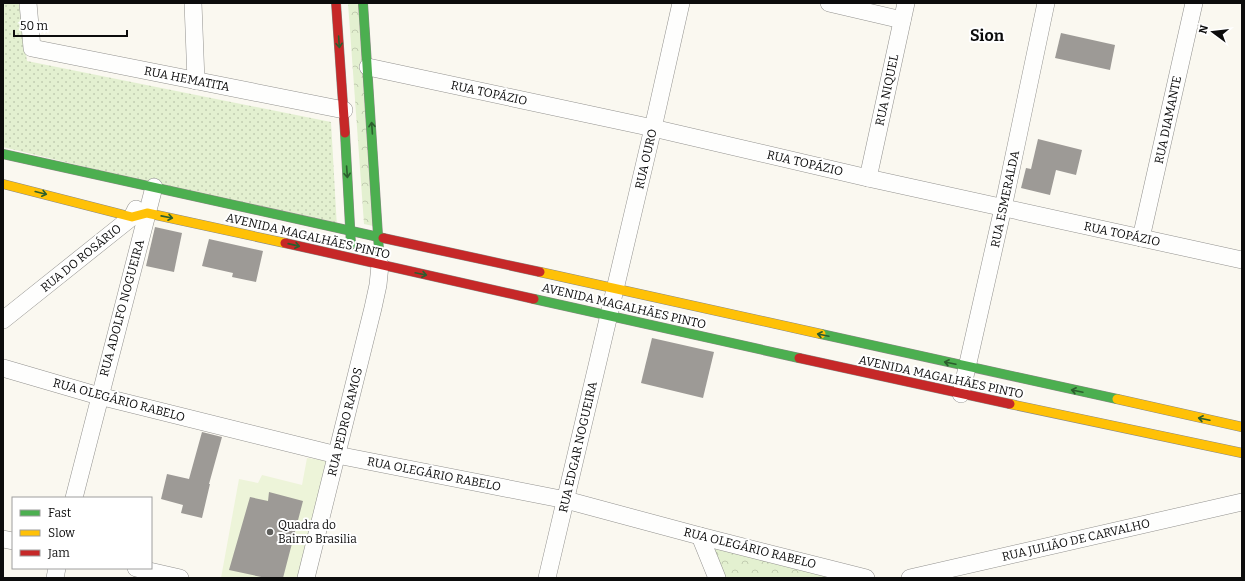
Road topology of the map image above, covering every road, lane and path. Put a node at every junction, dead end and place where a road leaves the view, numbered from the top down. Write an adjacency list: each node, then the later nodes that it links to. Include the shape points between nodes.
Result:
1 (28, 3): 12 (street, RUA HEMATITA, via 32,48)
2 (193, 3): 12 (street)
3 (336, 3): 13 (main road, one-way to 13)
4 (363, 3): 11 (main road)
5 (681, 3): 14 (street, RUA OURO)
6 (829, 3): 10 (street)
7 (906, 3): 10 (street, RUA NIQUEL)
8 (1046, 3): 19 (street, RUA ESMERALDA)
9 (1194, 3): 23 (street, RUA DIAMANTE)
10 (902, 20): 16 (street, RUA NIQUEL)
11 (368, 67): 14 (street, RUA TOPÁZIO); 22 (main road, one-way to 11)
12 (196, 81): 13 (street, RUA HEMATITA)
13 (344, 110): 21 (main road, one-way to 21)
14 (653, 128): 16 (street, RUA TOPÁZIO); 27 (street, RUA OURO)
15 (3, 154): 18 (main road, AVENIDA MAGALHÃES PINTO)
16 (868, 178): 19 (street, RUA TOPÁZIO)
17 (3, 184): 20 (main road, AVENIDA MAGALHÃES PINTO, one-way to 20)
18 (151, 186): 20 (street, RUA DO ROSÁRIO); 21 (main road, AVENIDA MAGALHÃES PINTO)
19 (1004, 208): 23 (street, RUA TOPÁZIO); 30 (street, RUA ESMERALDA)
20 (139, 215): 24 (main road, AVENIDA MAGALHÃES PINTO, one-way to 24, via 207,226); 29 (street, RUA DO ROSÁRIO); 33 (street, RUA ADOLFO NOGUEIRA)
21 (351, 231): 22 (main road, AVENIDA MAGALHÃES PINTO); 24 (main road)
22 (379, 237): 26 (main road); 27 (main road, AVENIDA MAGALHÃES PINTO, via 522,272)
23 (1142, 238): 25 (street, RUA TOPÁZIO)
24 (350, 258): 26 (main road, AVENIDA MAGALHÃES PINTO)
25 (1242, 260)
26 (380, 264): 28 (main road, AVENIDA MAGALHÃES PINTO, one-way to 28, via 517,291); 36 (street, RUA PEDRO RAMOS, via 373,308)
27 (615, 289): 28 (street, RUA OURO); 30 (main road, AVENIDA MAGALHÃES PINTO, one-way to 27)
28 (608, 315): 32 (main road, AVENIDA MAGALHÃES PINTO); 38 (street, RUA EDGAR NOGUEIRA)
29 (3, 320)
30 (967, 366): 32 (street, RUA ESMERALDA); 34 (main road, AVENIDA MAGALHÃES PINTO, one-way to 30)
31 (3, 368): 33 (street, RUA OLEGÁRIO RABELO)
32 (960, 394): 35 (main road, AVENIDA MAGALHÃES PINTO)
33 (99, 396): 36 (street, RUA OLEGÁRIO RABELO); 37 (street, RUA ADOLFO NOGUEIRA)
34 (1242, 427)
35 (1242, 453)
36 (337, 455): 38 (street, RUA OLEGÁRIO RABELO); 43 (street, RUA PEDRO RAMOS)
37 (74, 497)
38 (566, 500): 40 (street, RUA OLEGÁRIO RABELO); 44 (street, RUA EDGAR NOGUEIRA)
39 (1242, 502): 47 (street, RUA JULIÃO DE CARVALHO)
40 (700, 536): 45 (street); 46 (street, RUA OLEGÁRIO RABELO)
41 (140, 569): 42 (street)
42 (180, 578)
43 (306, 578)
44 (547, 578)
45 (717, 578)
46 (866, 578)
47 (910, 578)

